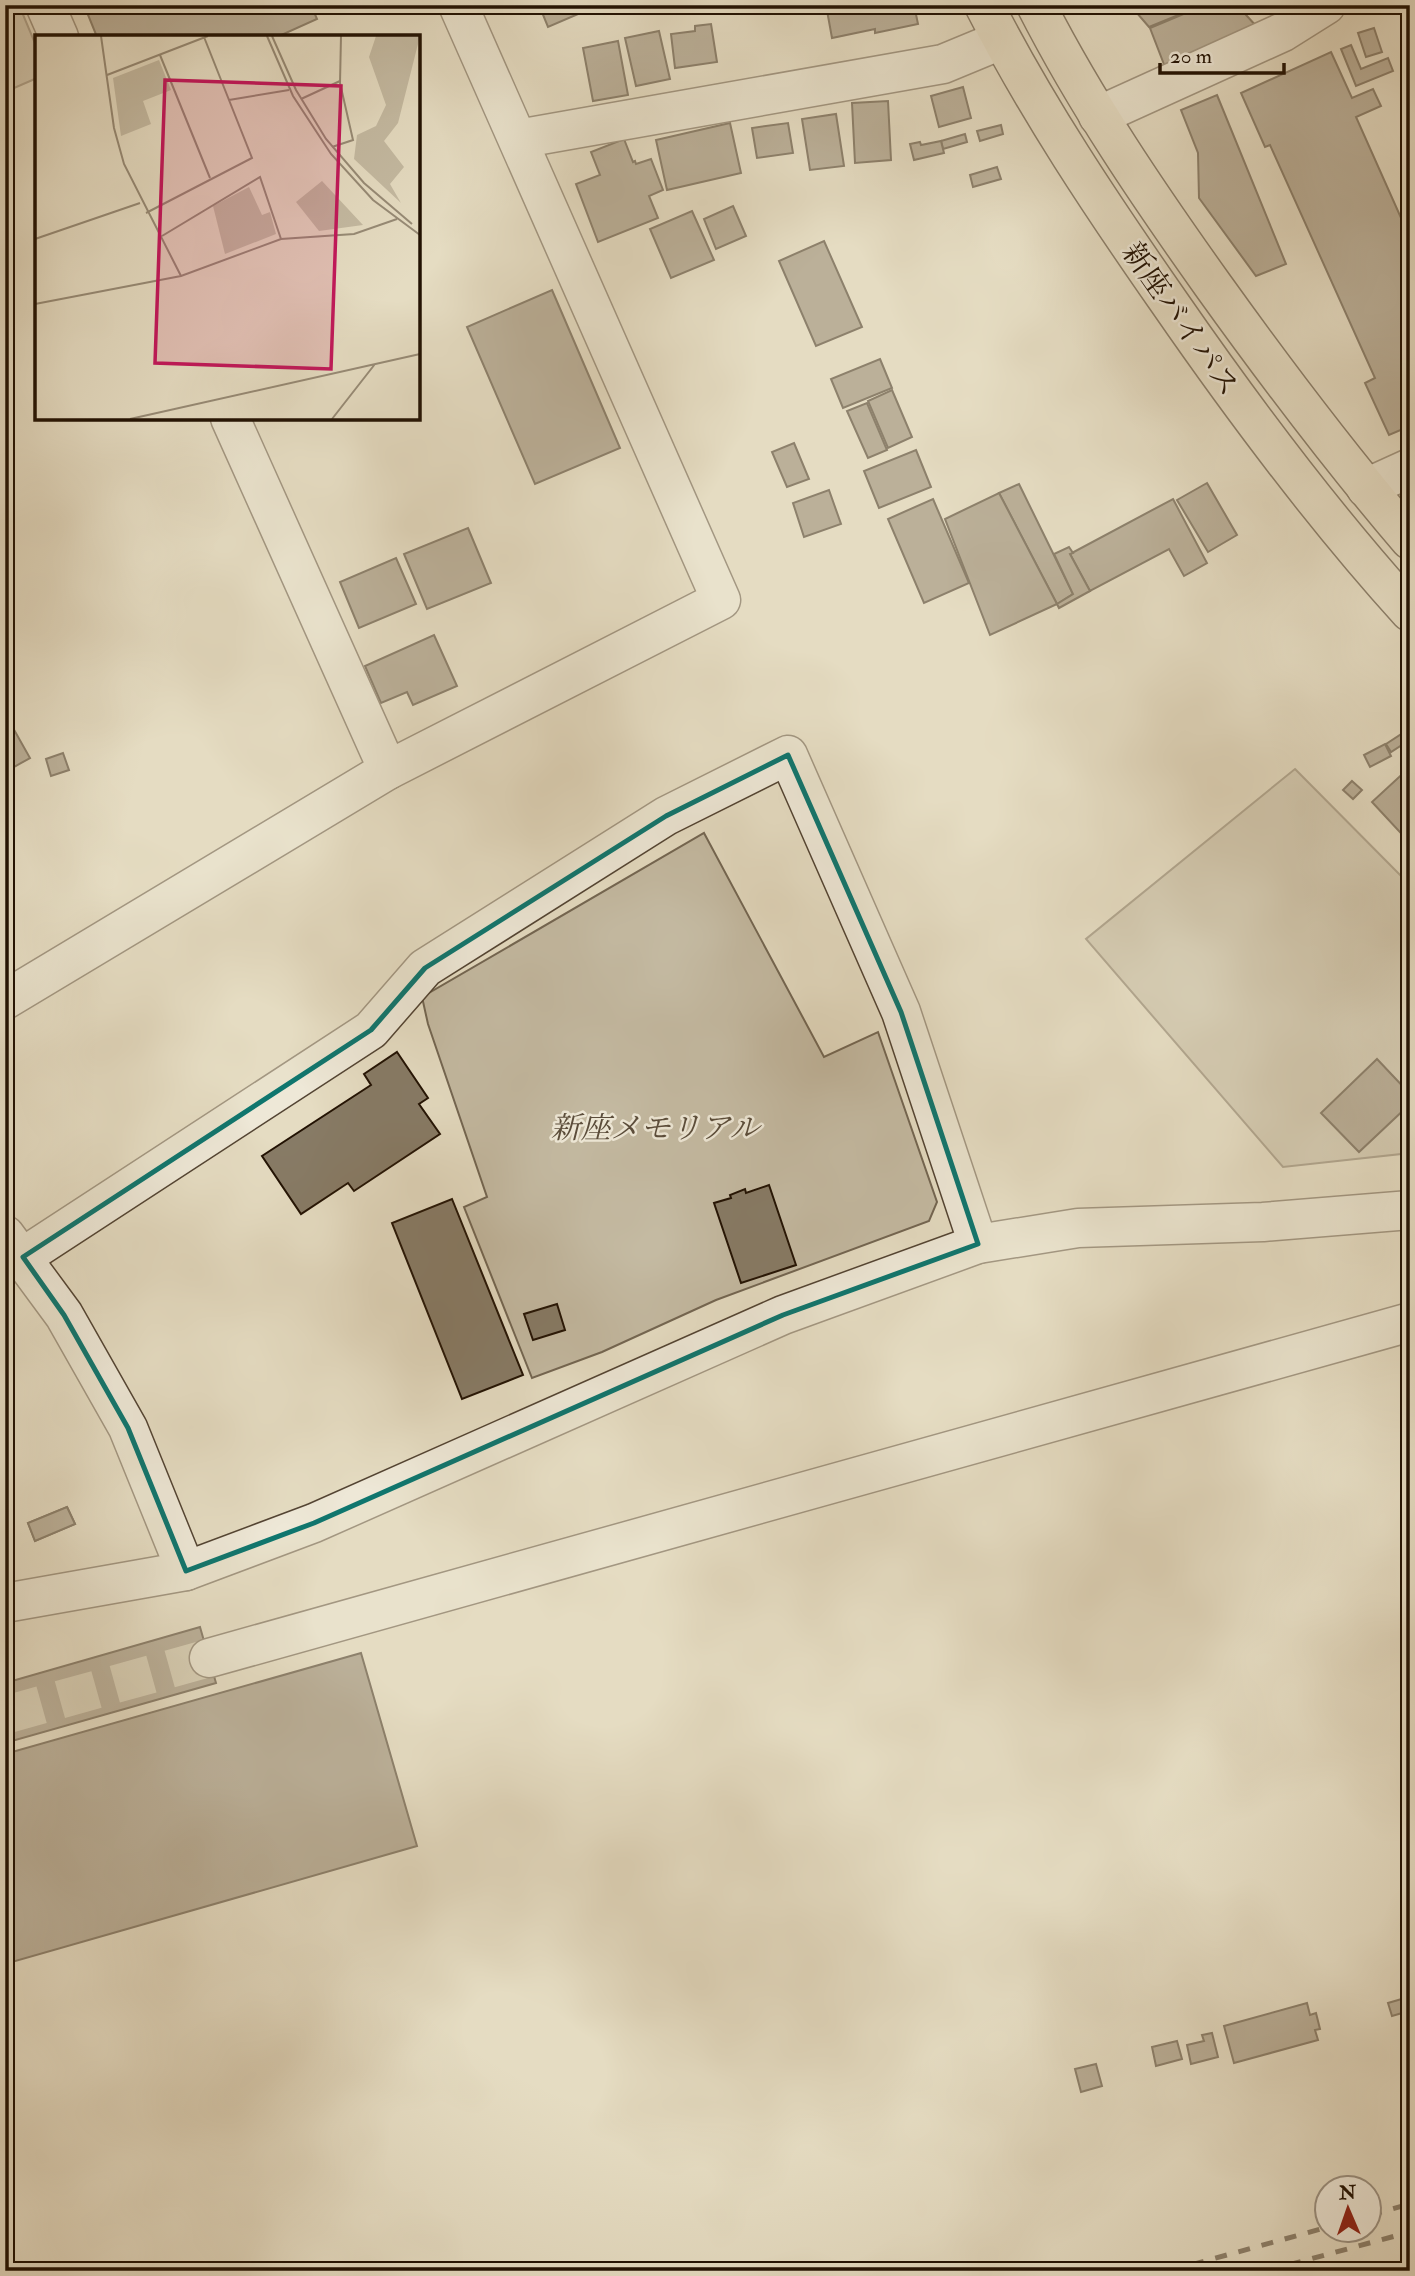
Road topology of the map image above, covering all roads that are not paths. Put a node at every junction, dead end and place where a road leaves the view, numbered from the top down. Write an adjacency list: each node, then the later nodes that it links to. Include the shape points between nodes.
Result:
1 (45, 5): 6 (street)
2 (458, 5): 9 (street)
3 (984, 5): 7 (highway, 新座バイパス)
4 (1036, 5): 8 (highway, 新座バイパス)
5 (1326, 5): 8 (street, via 1283,32)
6 (59, 35)
7 (1001, 40): 9 (street, via 943,64); 14 (highway, 新座バイパス, via 1065,148 1203,354 1339,530)
8 (1098, 116): 12 (highway, 新座バイパス, via 1248,334)
9 (517, 139): 15 (street, via 721,600)
10 (231, 420): 15 (street)
11 (1410, 468): 12 (street)
12 (1366, 488): 13 (highway, 新座バイパス)
13 (1410, 540)
14 (1410, 612)
15 (388, 770): 16 (street)
16 (5, 1000)
17 (1410, 1210): 18 (street, via 1263,1222 1078,1228)
18 (978, 1244): 19 (street, via 901,1012 788,755 666,816 425,968 371,1030); 21 (street, via 783,1315 313,1523)
19 (14, 1246): 21 (street, via 64,1315 128,1428)
20 (1410, 1322): 23 (street)
21 (186, 1571): 22 (street)
22 (5, 1603)
23 (209, 1658)

